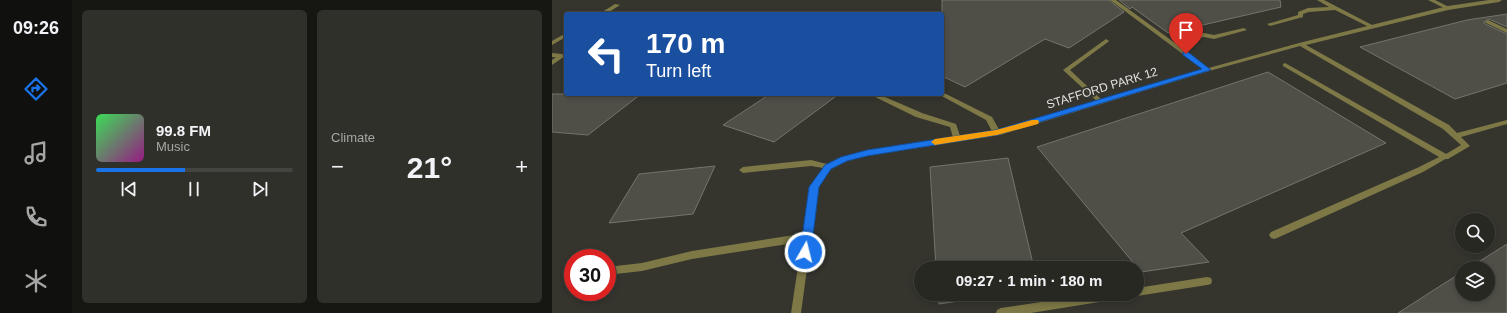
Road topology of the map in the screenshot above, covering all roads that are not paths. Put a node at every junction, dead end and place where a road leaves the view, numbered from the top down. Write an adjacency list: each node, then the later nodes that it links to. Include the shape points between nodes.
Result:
1 (1113, 0): 18 (street)
2 (1320, 0): 6 (street)
3 (1431, 0): 7 (street)
4 (1499, 0): 7 (street, STAFFORD PARK 12)
5 (617, 5): 8 (street)
6 (1336, 8): 10 (street, via 1308,10 1300,13 1301,16); 11 (street)
7 (1448, 8): 11 (street, STAFFORD PARK 12)
8 (605, 12)
9 (1488, 22): 13 (street)
10 (1270, 24)
11 (1371, 26): 17 (street, STAFFORD PARK 12)
12 (1244, 30): 18 (street, via 1214,37 1187,37)
13 (1507, 31)
14 (564, 36): 16 (street)
15 (1106, 41): 26 (street, via 1066,70)
16 (552, 43)
17 (1302, 44): 23 (street, STAFFORD PARK 12); 29 (street, via 1446,127)
18 (1175, 46): 23 (street)
19 (552, 55): 20 (street)
20 (564, 56): 21 (street)
21 (552, 63)
22 (1284, 66): 31 (street)
23 (1208, 70): 26 (street, STAFFORD PARK 12)
24 (944, 95): 28 (street, via 989,119)
25 (876, 96): 30 (street, via 952,126)
26 (1101, 102): 28 (street, STAFFORD PARK 12)
27 (1507, 122): 29 (street)
28 (997, 133): 30 (street, STAFFORD PARK 12)
29 (1456, 136): 31 (street, via 1466,146)
30 (957, 139): 32 (street, STAFFORD PARK 12, via 867,153 844,159)
31 (1445, 157): 34 (street)
32 (828, 167): 33 (street, via 811,163); 35 (street, STAFFORD PARK 12, via 814,187)
33 (743, 170)
34 (1274, 236)
35 (807, 237): 36 (street); 40 (street, STAFFORD PARK 12)
36 (616, 270)
37 (1207, 281): 38 (street)
38 (1144, 291)
39 (1079, 301): 41 (street)
40 (796, 313)
41 (1001, 313)

